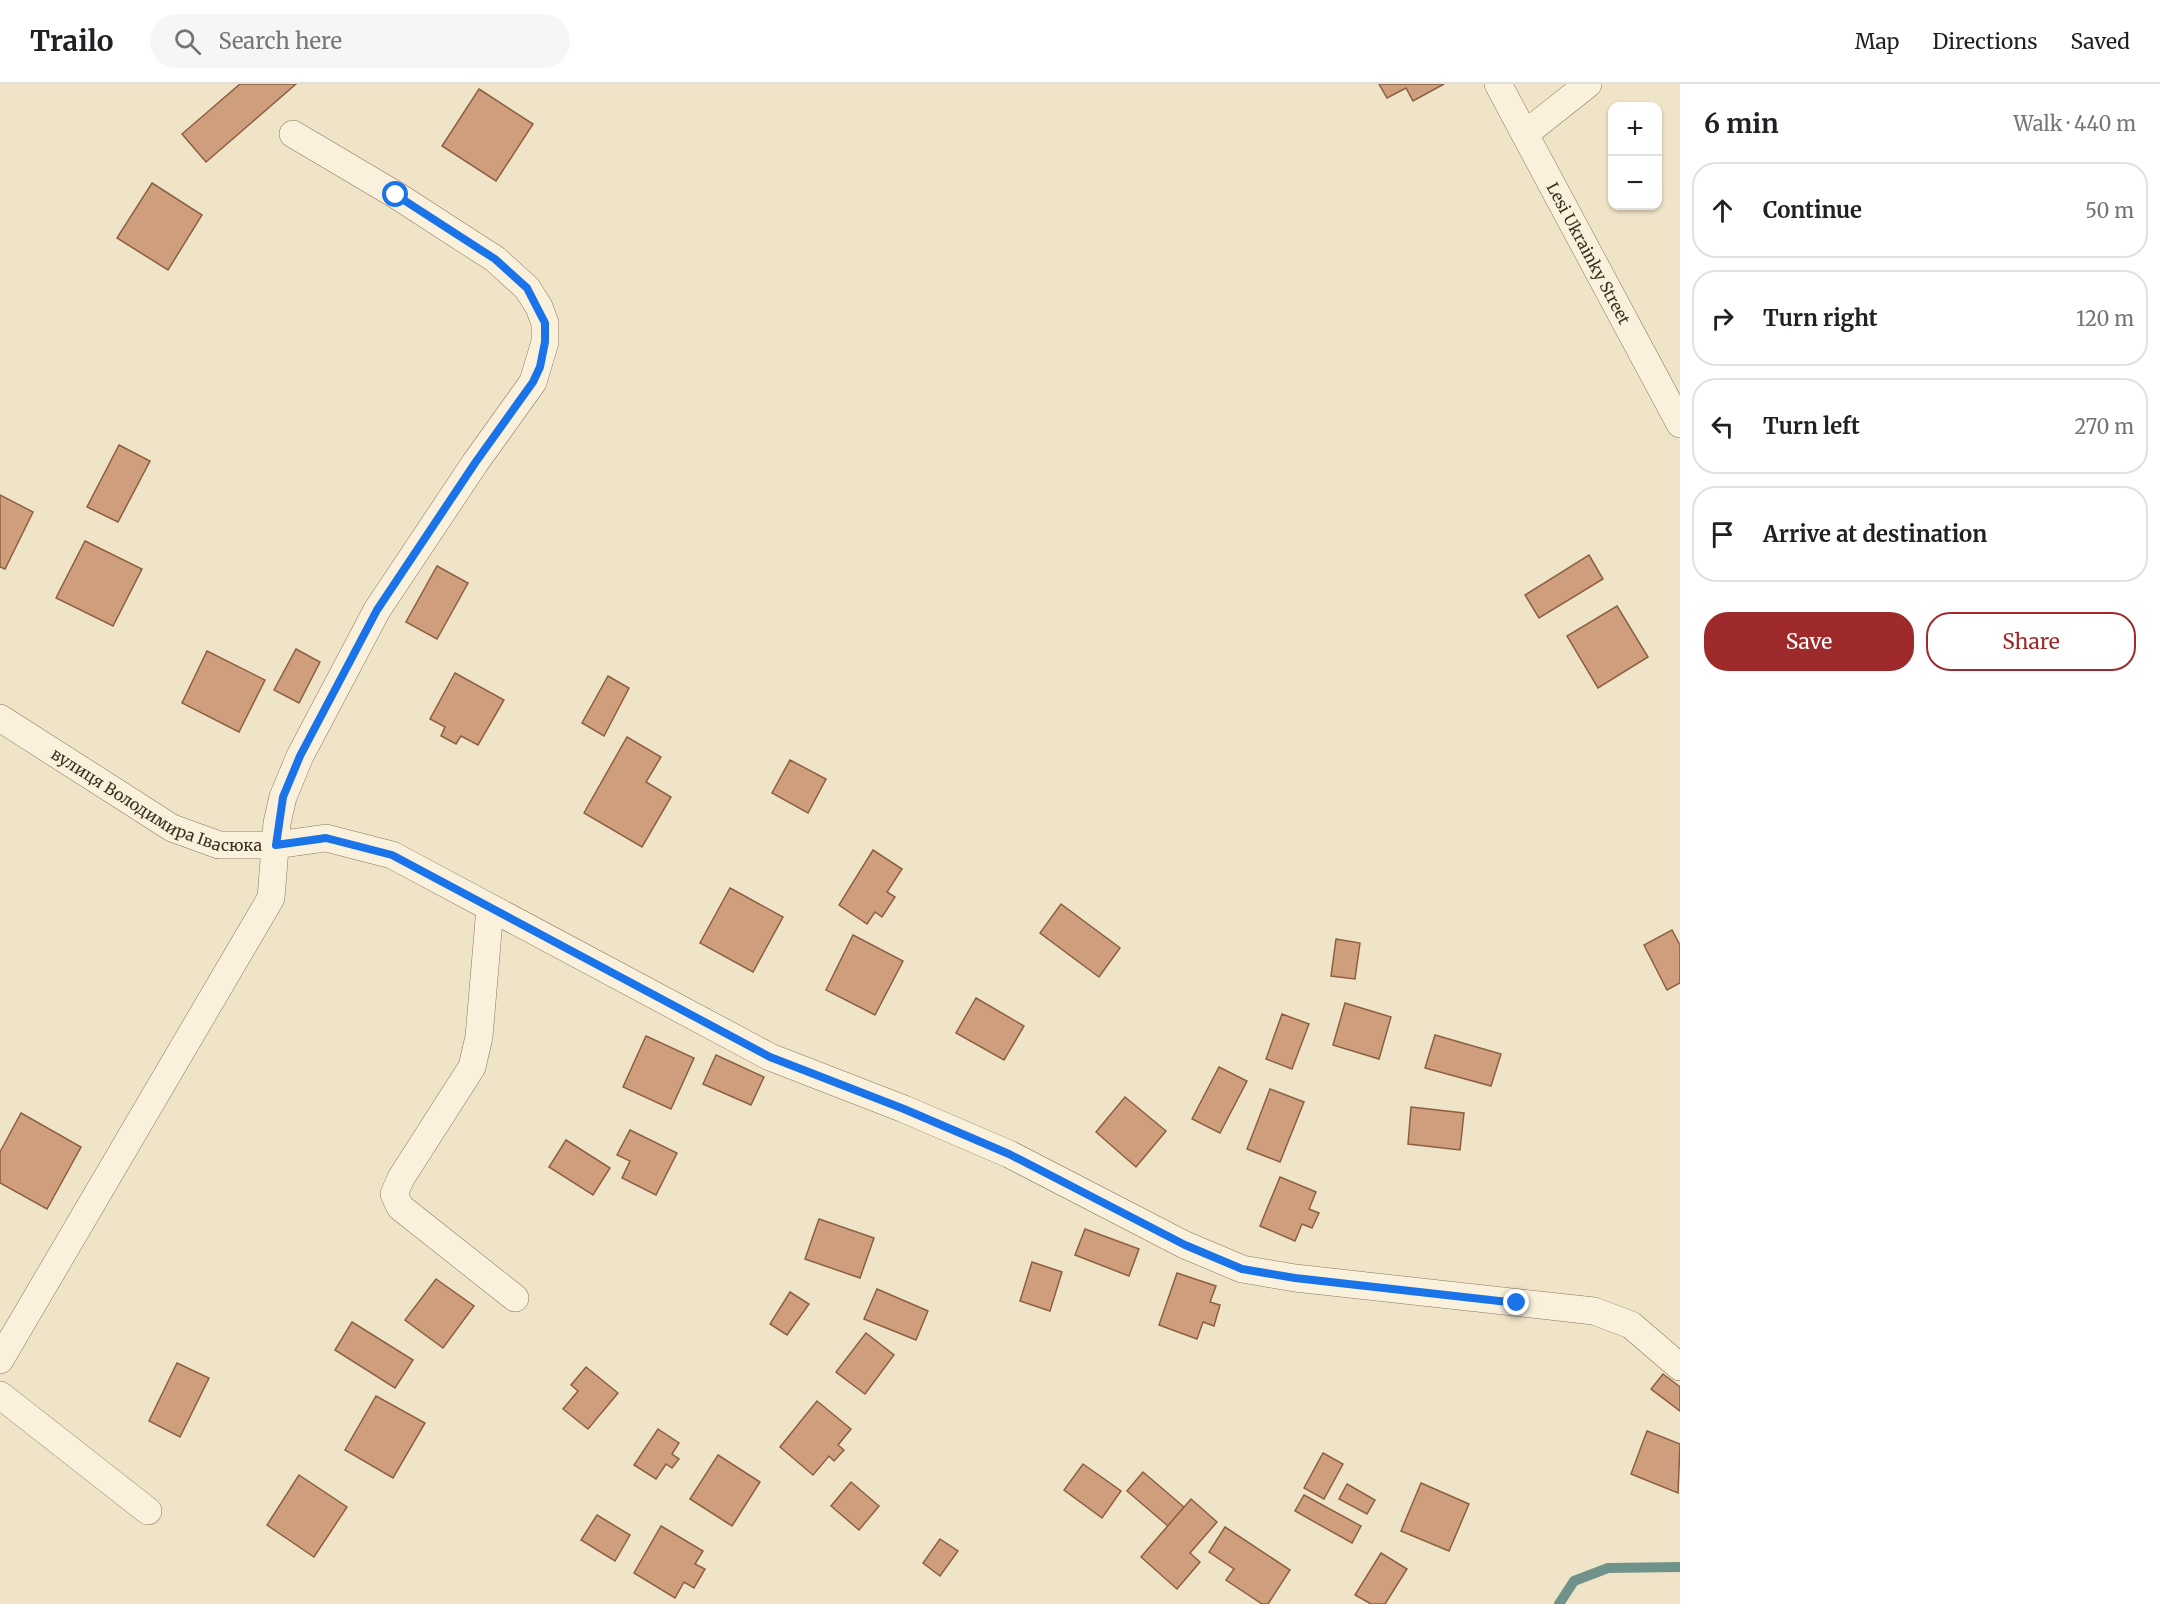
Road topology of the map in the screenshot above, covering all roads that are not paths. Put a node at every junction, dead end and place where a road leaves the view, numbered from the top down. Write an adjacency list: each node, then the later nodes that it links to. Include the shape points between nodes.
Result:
1 (1498, 84): 4 (street, Lesi Ukrainky Street)
2 (1588, 84): 4 (street)
3 (293, 134): 7 (street, via 495,259 527,288 539,307 545,323 545,342 533,382 377,610 300,756 283,797)
4 (1525, 134): 5 (street, Lesi Ukrainky Street)
5 (1680, 424)
6 (0, 718): 7 (street, вулиця Володимира Івасюка, via 172,828 219,845)
7 (276, 845): 8 (street, вулиця Володимира Івасюка, via 326,838 392,855); 10 (street, via 271,898)
8 (490, 908): 9 (street, via 479,1037 471,1067 394,1194 400,1207); 11 (street, вулиця Володимира Івасюка, via 770,1057 1009,1154 1185,1245 1242,1269 1594,1311 1631,1325)
9 (515, 1298)
10 (0, 1360)
11 (1680, 1367)
12 (0, 1395): 13 (street)
13 (148, 1511)

